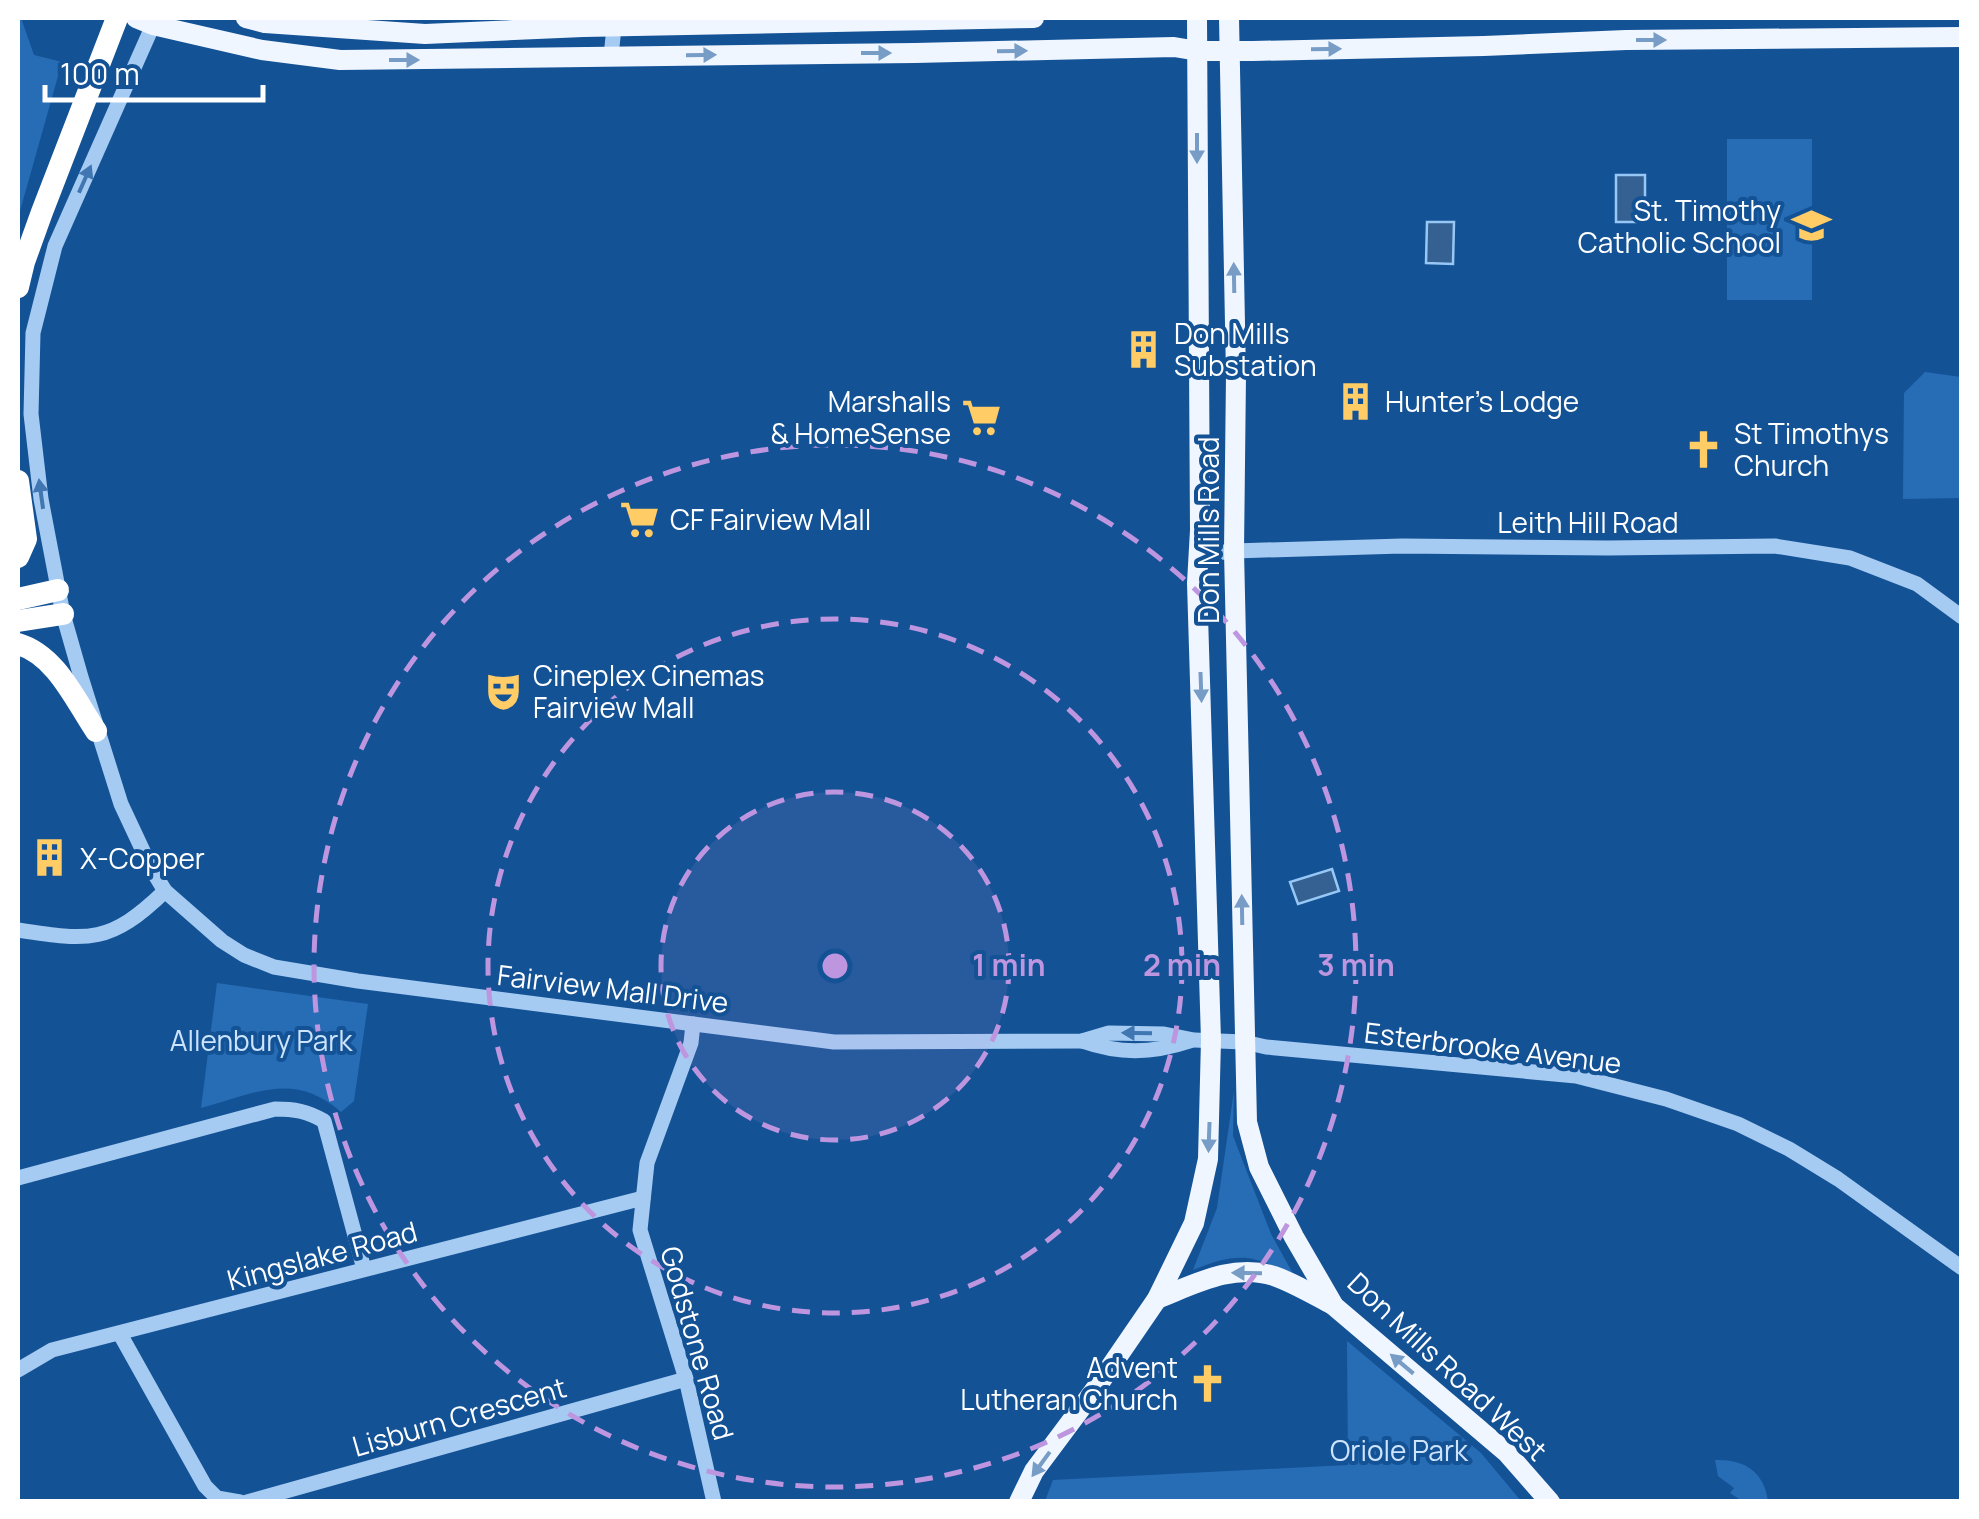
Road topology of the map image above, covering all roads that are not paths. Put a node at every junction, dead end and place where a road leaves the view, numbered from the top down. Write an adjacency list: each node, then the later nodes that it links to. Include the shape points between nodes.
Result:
1 (117, 18): 13 (highway)
2 (246, 18): 8 (main road, via 425,34)
3 (1034, 18): 7 (main road)
4 (1197, 18): 10 (main road, Don Mills Road)
5 (1229, 18): 11 (main road, Don Mills Road)
6 (148, 20): 12 (main road, one-way to 12, via 262,50 340,60); 18 (street, Fairview Mall Drive, one-way to 6, via 31,414 34,332 55,246)
7 (605, 22): 8 (main road); 12 (street)
8 (553, 23)
9 (1962, 38): 11 (main road, one-way to 9)
10 (1198, 51): 11 (main road); 12 (main road, one-way to 10); 16 (main road, Don Mills Road, one-way to 16)
11 (1229, 51): 15 (main road, Don Mills Road, one-way to 11)
12 (602, 56)
13 (18, 287)
14 (18, 482): 17 (highway, via 26,540)
15 (1234, 552): 16 (street, Leith Hill Road); 21 (street, Leith Hill Road, via 1774,546 1850,558 1917,584); 29 (main road, Don Mills Road, one-way to 15)
16 (1198, 555): 28 (main road, Don Mills Road, one-way to 28)
17 (18, 557)
18 (58, 590): 19 (highway); 20 (street, Fairview Mall Drive)
19 (18, 599)
20 (63, 614): 22 (highway); 24 (street, Fairview Mall Drive)
21 (1962, 617)
22 (18, 621)
23 (18, 644): 24 (highway, via 48,661)
24 (96, 731): 25 (street, Fairview Mall Drive, via 121,804)
25 (165, 891): 26 (street, via 128,923 89,938); 27 (street, Fairview Mall Drive, via 222,941 274,967)
26 (18, 930)
27 (692, 1024): 28 (street, Fairview Mall Drive, via 834,1042 1082,1041 1109,1033); 31 (street, Godstone Road, via 647,1163)
28 (1202, 1040): 29 (street, Esterbrooke Avenue); 34 (main road, Don Mills Road, one-way to 34, via 1208,1159 1194,1223)
29 (1244, 1042): 32 (street, Esterbrooke Avenue, via 1576,1076 1666,1099 1788,1149); 35 (main road, Don Mills Road West, via 1247,1122 1259,1167)
30 (18, 1178): 33 (street, via 275,1109 308,1112 324,1120)
31 (643, 1198): 33 (street, Kingslake Road); 38 (street, Godstone Road, via 640,1230)
32 (1962, 1268)
33 (364, 1269): 36 (street, Kingslake Road)
34 (1157, 1299): 35 (main road, one-way to 34, via 1278,1278 1241,1271); 41 (main road, Don Mills Road, one-way to 41, via 1034,1471)
35 (1334, 1306): 42 (main road, Don Mills Road West, one-way to 35, via 1507,1452)
36 (120, 1334): 37 (street, Kingslake Road, via 52,1350); 39 (street, Lisburn Crescent, via 205,1486 217,1498)
37 (18, 1370)
38 (686, 1379): 39 (street, Lisburn Crescent); 40 (street, Godstone Road)
39 (243, 1502)
40 (714, 1502)
41 (1019, 1502)
42 (1550, 1502)

